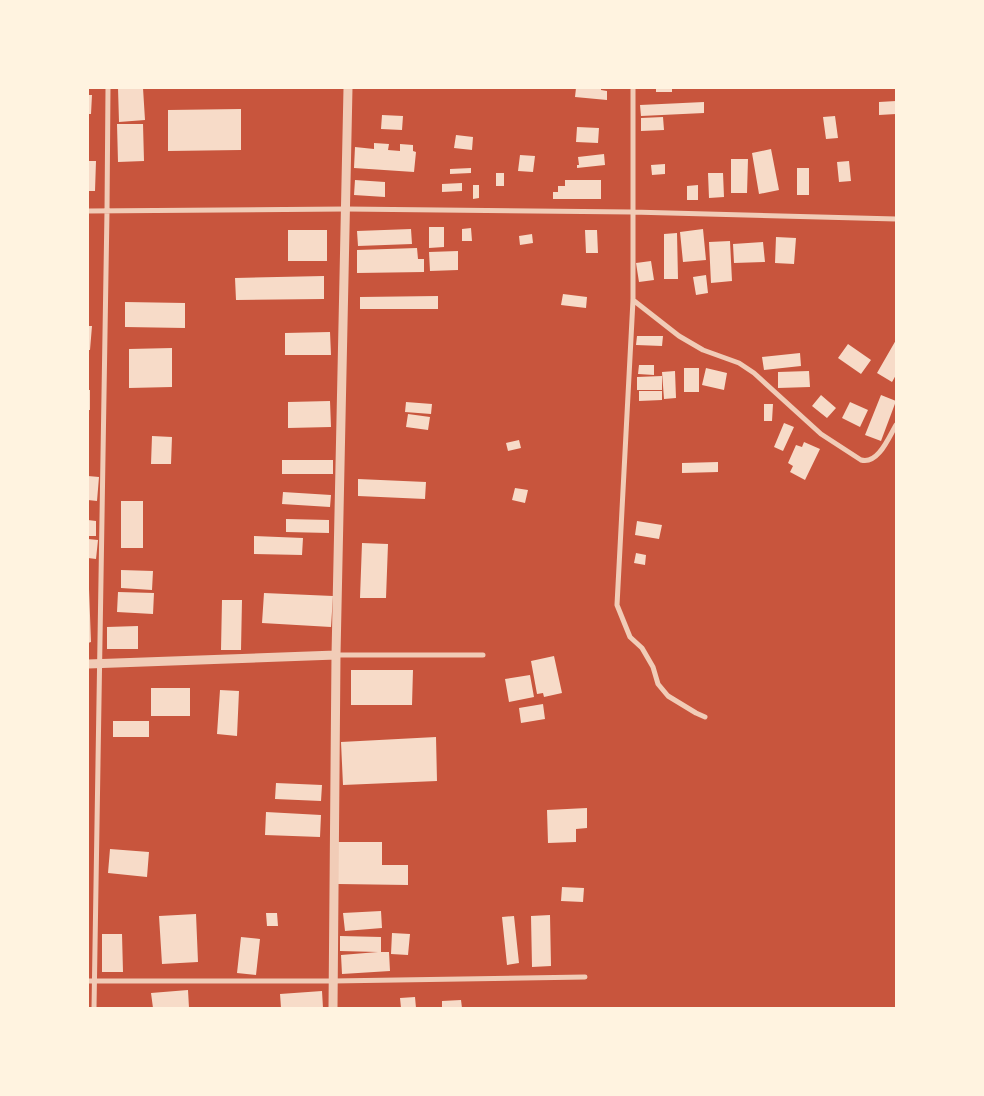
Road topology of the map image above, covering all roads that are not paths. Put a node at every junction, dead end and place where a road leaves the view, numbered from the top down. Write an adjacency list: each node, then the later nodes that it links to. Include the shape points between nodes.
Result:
1 (108, 88): 6 (street)
2 (348, 88): 4 (street)
3 (633, 88): 7 (street)
4 (346, 209): 6 (street); 7 (street); 11 (street)
5 (88, 211): 6 (street)
6 (107, 212): 14 (street)
7 (632, 212): 8 (street); 9 (street)
8 (896, 219)
9 (633, 300): 10 (street, via 667,329 754,373 821,434 861,460 869,461 877,455); 15 (street, via 617,605 630,637 642,648 653,667 658,684 668,696)
10 (896, 425)
11 (336, 655): 12 (street); 14 (street); 19 (street)
12 (483, 655)
13 (88, 664): 14 (street)
14 (98, 664): 17 (street)
15 (706, 717)
16 (585, 977): 19 (street)
17 (94, 980): 18 (street); 19 (street); 20 (street)
18 (88, 981)
19 (333, 981): 21 (street)
20 (94, 1008)
21 (333, 1008)

